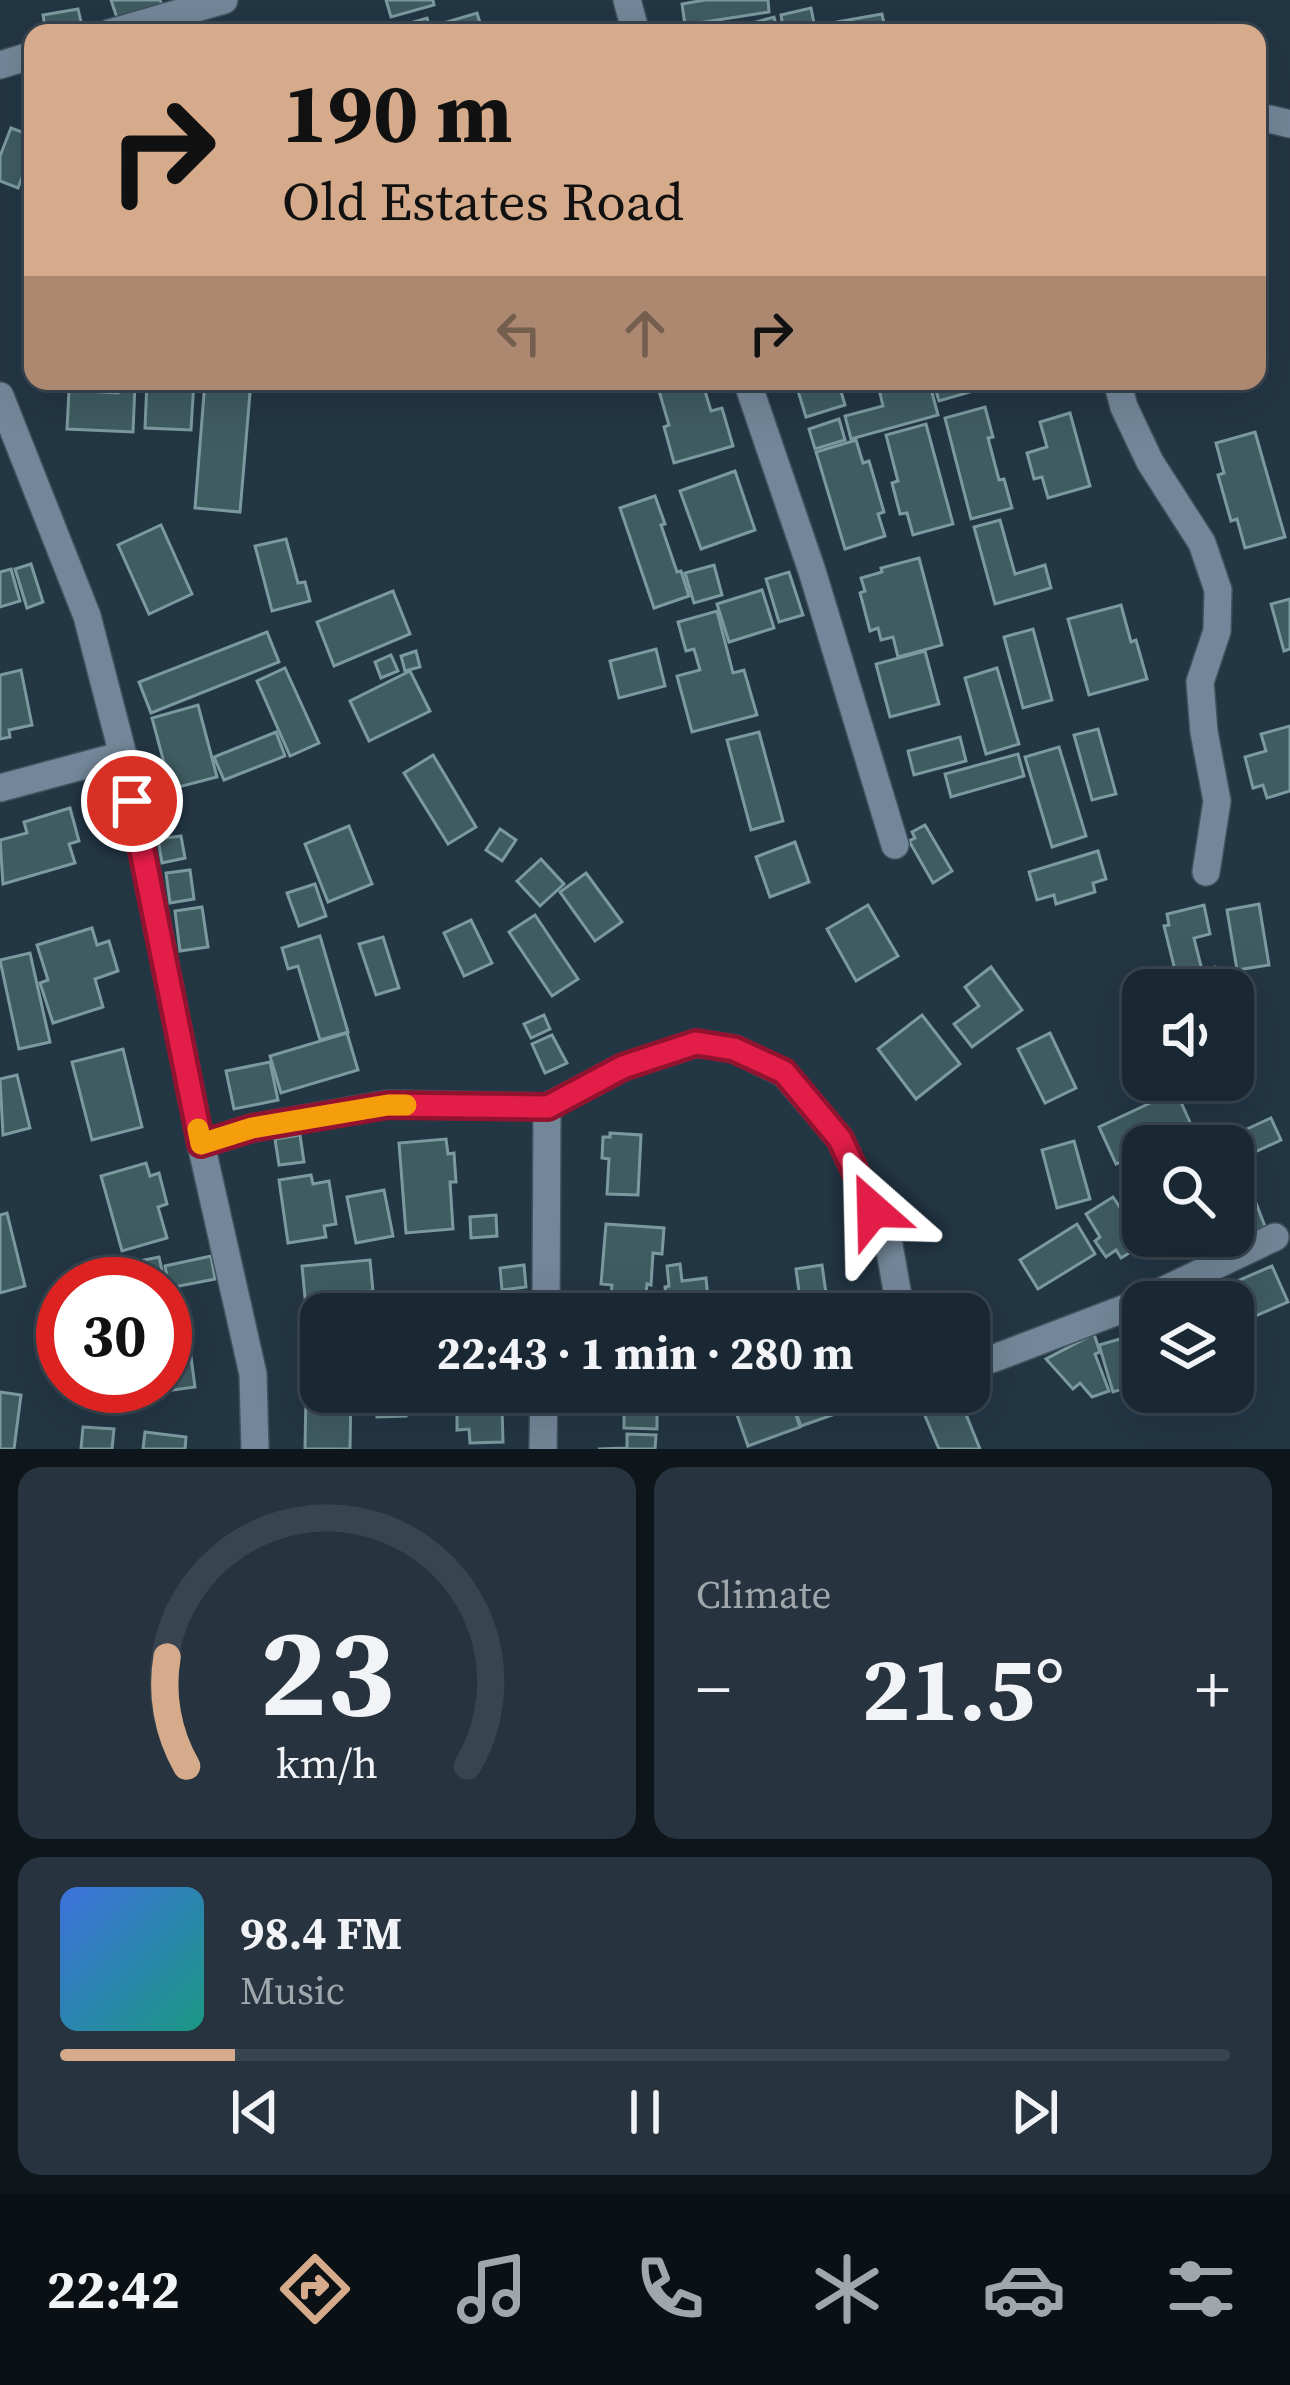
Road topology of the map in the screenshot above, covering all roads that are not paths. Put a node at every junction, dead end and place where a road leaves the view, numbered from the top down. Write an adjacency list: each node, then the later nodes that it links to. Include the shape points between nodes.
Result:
1 (224, 0): 2 (street)
2 (141, 24)
3 (750, 390): 9 (street)
4 (1119, 390): 10 (street, via 1150,462 1202,543 1218,590 1217,631 1200,682 1217,801)
5 (0, 396): 6 (street)
6 (9, 444): 7 (street, via 87,616)
7 (123, 755): 8 (street); 12 (street)
8 (0, 788)
9 (895, 844)
10 (1206, 872)
11 (548, 1107): 12 (street, via 388,1105); 14 (street); 15 (street, via 623,1067 696,1043 734,1049 784,1072 840,1139 889,1245)
12 (201, 1144): 18 (street, via 253,1374)
13 (1275, 1237): 16 (street, via 1131,1306)
14 (546, 1293)
15 (897, 1293)
16 (990, 1358)
17 (544, 1413): 19 (street)
18 (254, 1449)
19 (543, 1449)

